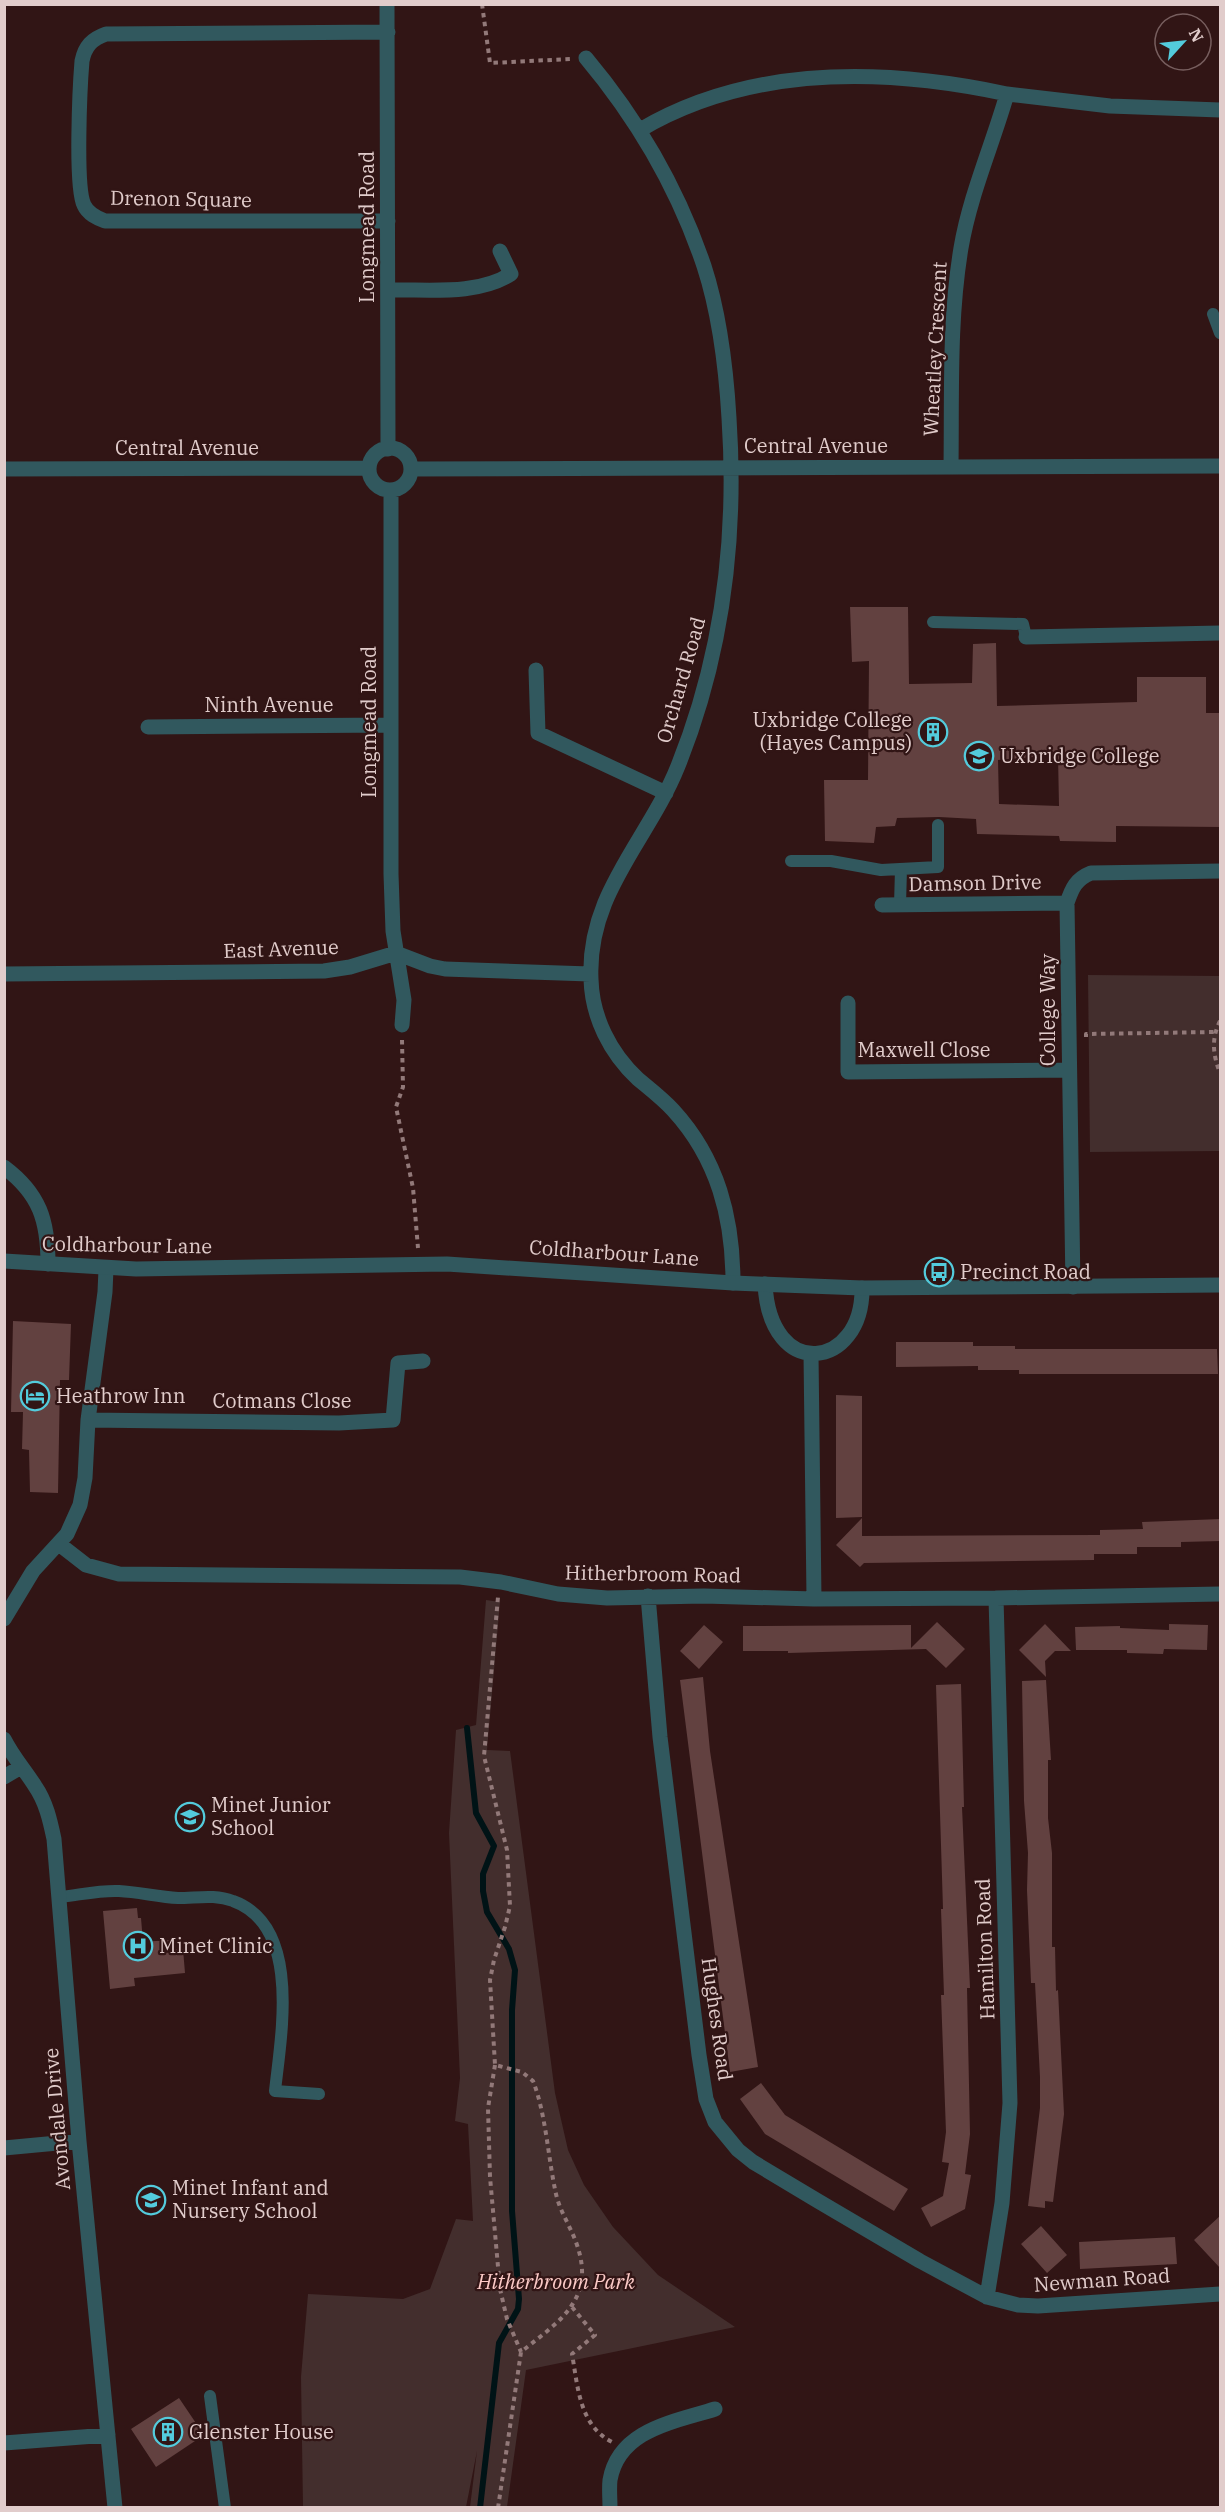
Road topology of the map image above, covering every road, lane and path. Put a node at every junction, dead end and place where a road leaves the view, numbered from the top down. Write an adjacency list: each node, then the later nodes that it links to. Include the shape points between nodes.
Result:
1 (387, 4): 3 (street, Longmead Road)
2 (483, 4): 4 (path, via 490,63)
3 (388, 32): 8 (street, Longmead Road); 8 (street, Drenon Square, via 97,37 87,47 82,61 80,179 84,205 105,221)
4 (586, 58): 7 (street, Orchard Road)
5 (1006, 94): 6 (street, via 1110,106); 7 (street, via 880,76 790,81 709,98); 15 (street, Wheatley Crescent, via 975,191 958,268)
6 (1221, 110)
7 (640, 130): 17 (street, Orchard Road, via 678,200 710,289 725,366)
8 (388, 221): 10 (street, Longmead Road)
9 (500, 250): 10 (street, via 511,274 492,283 474,288)
10 (388, 290): 13 (street, Longmead Road)
11 (1213, 314): 12 (lane)
12 (1221, 333)
13 (388, 448): 16 (street, via 378,453); 19 (street, via 400,450)
14 (1221, 466): 15 (street, Central Avenue)
15 (951, 467): 17 (street, Central Avenue)
16 (369, 468): 18 (street, Central Avenue); 20 (street, via 375,484)
17 (732, 468): 19 (street, Central Avenue); 27 (street, Orchard Road, via 732,527 717,639 699,706)
18 (4, 469)
19 (411, 469): 20 (street, via 405,484)
20 (391, 490): 25 (street, Longmead Road)
21 (933, 622): 23 (lane, via 1023,624)
22 (1221, 633): 23 (street)
23 (1026, 637)
24 (536, 670): 27 (street, via 538,733)
25 (390, 725): 26 (street, Ninth Avenue); 35 (street, Longmead Road, via 391,905)
26 (148, 727)
27 (666, 793): 37 (street, Orchard Road, via 607,892 594,937)
28 (938, 825): 30 (lane, via 938,867)
29 (791, 861): 30 (lane)
30 (901, 869): 34 (lane)
31 (1221, 871): 32 (street, College Way, via 1091,873 1073,886)
32 (1068, 903): 34 (street, Damson Drive); 42 (street, College Way)
33 (882, 905): 34 (street, Damson Drive)
34 (900, 905)
35 (396, 953): 36 (street, East Avenue, via 324,971); 37 (street, via 445,969); 40 (street, Longmead Road, via 404,1000)
36 (4, 974)
37 (590, 974): 50 (street, Orchard Road, via 594,1008 612,1047 627,1068 673,1110 714,1174 729,1221)
38 (848, 1003): 43 (street, Maxwell Close, via 848,1072)
39 (1221, 1021): 41 (path)
40 (402, 1025): 48 (path, via 403,1087 396,1107 414,1188)
41 (1215, 1032): 42 (path, via 1086,1034 1086,1038); 44 (path, via 1214,1051)
42 (1069, 1038): 43 (street, College Way)
43 (1069, 1070): 53 (street, College Way)
44 (1221, 1073)
45 (4, 1167): 47 (street, via 35,1197 48,1240)
46 (4, 1262): 47 (street, Coldharbour Lane)
47 (48, 1264): 49 (street, Coldharbour Lane)
48 (419, 1264): 49 (street, Coldharbour Lane); 50 (street, Coldharbour Lane)
49 (106, 1269): 57 (street)
50 (733, 1283): 51 (street, Coldharbour Lane)
51 (765, 1284): 54 (street, Coldharbour Lane); 55 (street, via 768,1310 780,1337 796,1350)
52 (1221, 1285): 53 (street, Coldharbour Lane)
53 (1073, 1287): 54 (street, Coldharbour Lane)
54 (862, 1288): 55 (street, via 860,1309 845,1337 831,1350)
55 (811, 1354): 63 (street)
56 (423, 1361): 57 (street, Cotmans Close, via 398,1363 393,1420 339,1423)
57 (88, 1420): 58 (street, via 84,1492 72,1526)
58 (59, 1544): 59 (street, Hitherbroom Road, via 86,1565 118,1574 460,1577); 64 (street, via 33,1571)
59 (501, 1582): 61 (street, Hitherbroom Road, via 582,1597); 69 (path, via 484,1756 507,1850 510,1906 490,1980)
60 (1221, 1594): 62 (street, Hitherbroom Road)
61 (648, 1596): 63 (street, Hitherbroom Road); 74 (street, Hughes Road, via 660,1737 694,2015 704,2085 715,2122 753,2162)
62 (996, 1598): 63 (street, Hitherbroom Road); 74 (street, Hamilton Road, via 1010,2103 1002,2203)
63 (814, 1599)
64 (4, 1619)
65 (4, 1739): 66 (street, Avondale Drive)
66 (21, 1767): 67 (street); 68 (street, Avondale Drive, via 48,1814)
67 (4, 1777)
68 (60, 1897): 70 (lane, via 116,1891 179,1898 210,1896 253,1910 269,1932 279,1959 284,2018 275,2091); 71 (street, Avondale Drive)
69 (495, 2065): 75 (path, via 522,2072 536,2088 558,2205 577,2244 581,2262 582,2279); 76 (path, via 488,2108 500,2289)
70 (319, 2094)
71 (79, 2141): 72 (street); 79 (street, Avondale Drive)
72 (4, 2148)
73 (1221, 2294): 74 (street, Newman Road, via 1038,2306)
74 (987, 2297)
75 (572, 2307): 76 (path); 81 (path, via 595,2335 572,2354 580,2402 599,2435)
76 (521, 2352): 84 (path)
77 (210, 2396): 83 (lane)
78 (715, 2409): 81 (street, via 642,2434)
79 (108, 2435): 80 (street); 82 (street, Avondale Drive)
80 (4, 2443)
81 (624, 2449): 85 (street, via 610,2481)
82 (115, 2508)
83 (225, 2508)
84 (498, 2508)
85 (610, 2508)

